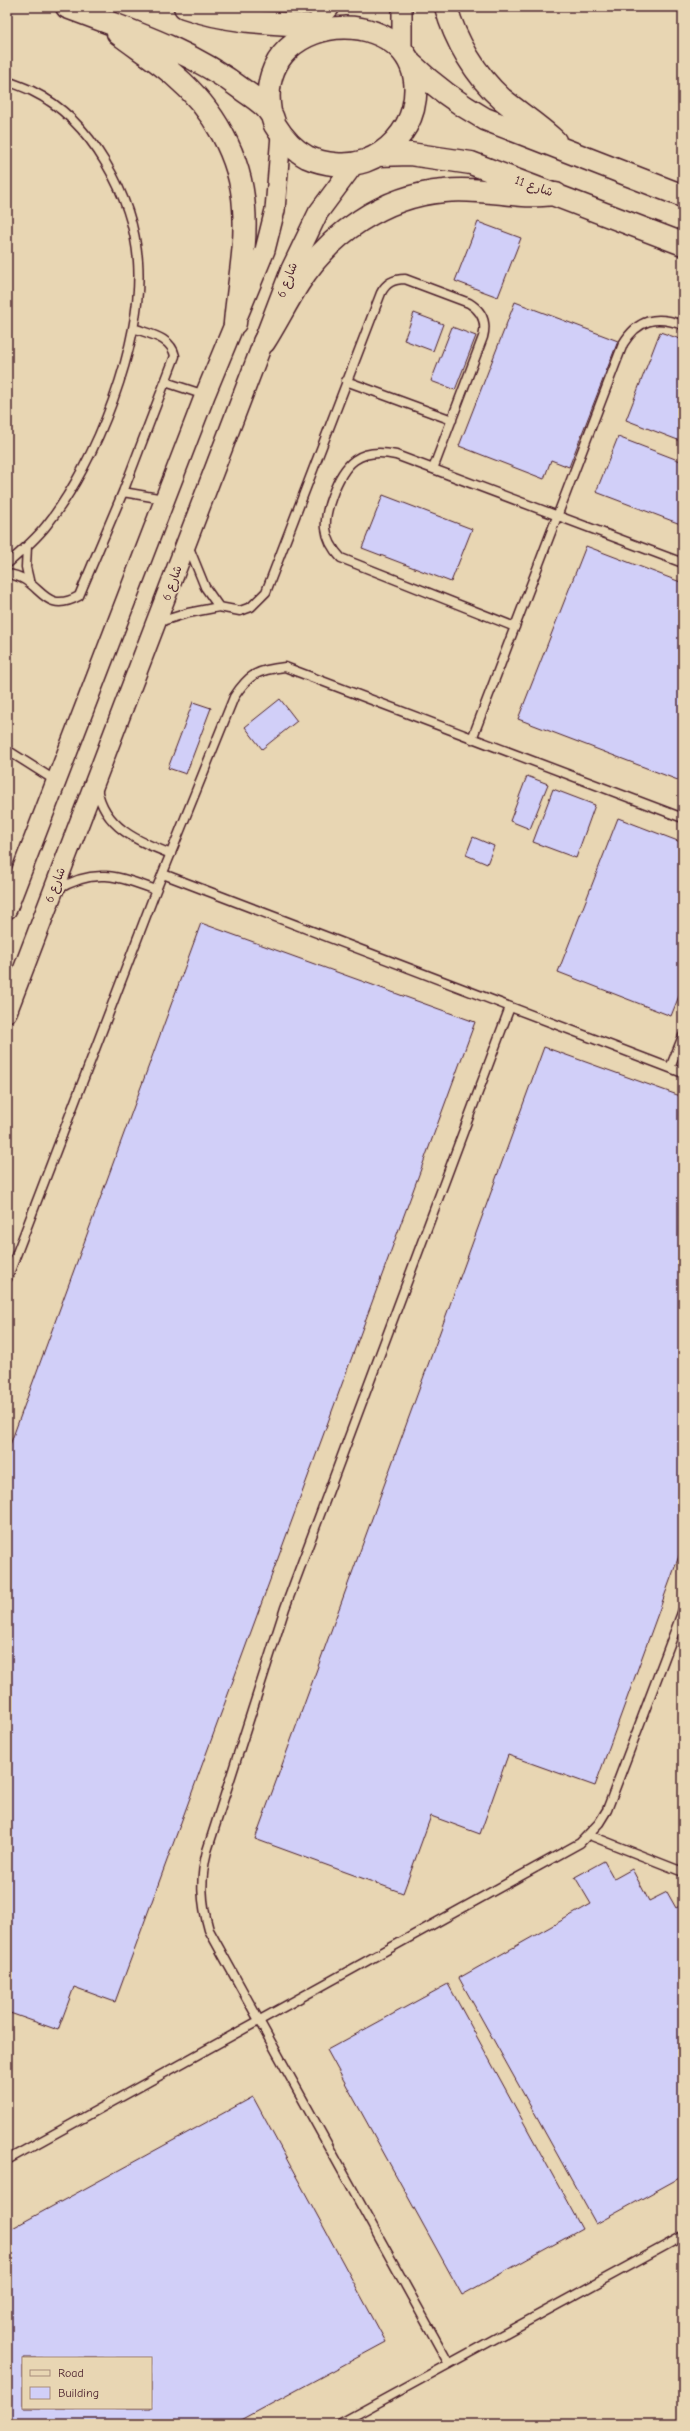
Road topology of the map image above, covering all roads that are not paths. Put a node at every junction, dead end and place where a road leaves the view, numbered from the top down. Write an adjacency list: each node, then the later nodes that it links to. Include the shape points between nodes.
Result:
1 (67, 7): 6 (main road)
2 (185, 7): 5 (main road, via 230,19)
3 (402, 7): 7 (street)
4 (446, 7): 11 (main road, via 461,45 479,73 501,98)
5 (318, 17): 7 (main road, via 355,18 373,23 389,34); 9 (main road, via 291,37 277,52 269,71 267,92)
6 (102, 20): 9 (main road, via 183,53 214,70); 17 (main road, via 174,74 202,101 223,134 238,170 244,208)
7 (406, 56): 11 (main road, via 430,83 485,119); 12 (main road, via 415,81 415,99 411,115 404,131)
8 (7, 81): 19 (lane, via 33,91 61,111 86,135 106,163 122,194 133,227 138,262 138,296)
9 (270, 112): 10 (main road)
10 (282, 135): 13 (main road, via 306,156 327,163); 17 (street, via 275,210 266,250)
11 (568, 152): 15 (main road)
12 (378, 155): 13 (main road); 14 (main road, شارع 11, via 410,154 471,163)
13 (355, 164): 20 (street, شارع 6, via 318,213 303,241)
14 (556, 194): 16 (main road, شارع 11); 20 (main road, via 525,196 474,190 444,191 415,196 386,206 360,220 336,239 316,260 298,284)
15 (683, 196)
16 (683, 244)
17 (235, 323): 23 (street)
18 (683, 325): 28 (lane, via 665,319 652,320 630,333 623,344)
19 (133, 328): 22 (lane, via 166,340 173,349 175,356); 30 (lane, via 120,377 89,455 46,526)
20 (264, 342): 29 (street, شارع 6)
21 (346, 381): 24 (lane); 24 (lane, via 384,287 398,279 412,281 469,303 476,308 484,321 483,337); 35 (lane, via 266,592 260,601 246,609 228,610)
22 (165, 382): 23 (lane); 26 (lane)
23 (205, 395): 27 (street)
24 (452, 420): 25 (lane)
25 (433, 469): 28 (lane); 37 (lane, via 382,452 356,458 345,467 338,478 326,511 326,536 332,548 341,558 352,564)
26 (123, 492): 27 (lane); 34 (lane, via 79,596 63,603 54,602 43,596)
27 (164, 499): 41 (street)
28 (558, 515): 31 (lane); 37 (lane)
29 (187, 542): 35 (lane, via 205,587); 36 (street, شارع 6)
30 (27, 546): 32 (lane); 34 (lane, via 26,567)
31 (683, 563)
32 (7, 564)
33 (7, 574): 34 (lane)
34 (29, 580)
35 (219, 607): 36 (lane)
36 (157, 622): 40 (street, شارع 6)
37 (515, 627): 38 (lane)
38 (472, 739): 42 (lane); 43 (lane, via 308,674 285,667 264,669 246,679 234,697)
39 (7, 750): 41 (lane)
40 (96, 780): 43 (lane, via 98,795 104,808 122,831); 46 (street, شارع 6)
41 (56, 781): 47 (street)
42 (683, 818)
43 (171, 854): 44 (lane)
44 (163, 874): 45 (lane); 48 (lane)
45 (156, 890): 46 (lane, via 120,876 102,875 67,884); 53 (lane)
46 (51, 894): 49 (street, شارع 6)
47 (7, 908)
48 (510, 1007): 51 (lane); 57 (lane, via 285,1608 207,1851 202,1878 203,1911 209,1930)
49 (7, 1012)
50 (683, 1036): 51 (lane)
51 (670, 1068): 52 (lane)
52 (683, 1073)
53 (7, 1279)
54 (683, 1610): 55 (lane, via 613,1796 599,1823)
55 (589, 1835): 56 (lane); 57 (lane, via 560,1857)
56 (683, 1872)
57 (260, 2021): 58 (lane); 60 (lane)
58 (7, 2160)
59 (683, 2236): 60 (lane)
60 (449, 2364): 61 (lane)
61 (339, 2424)

